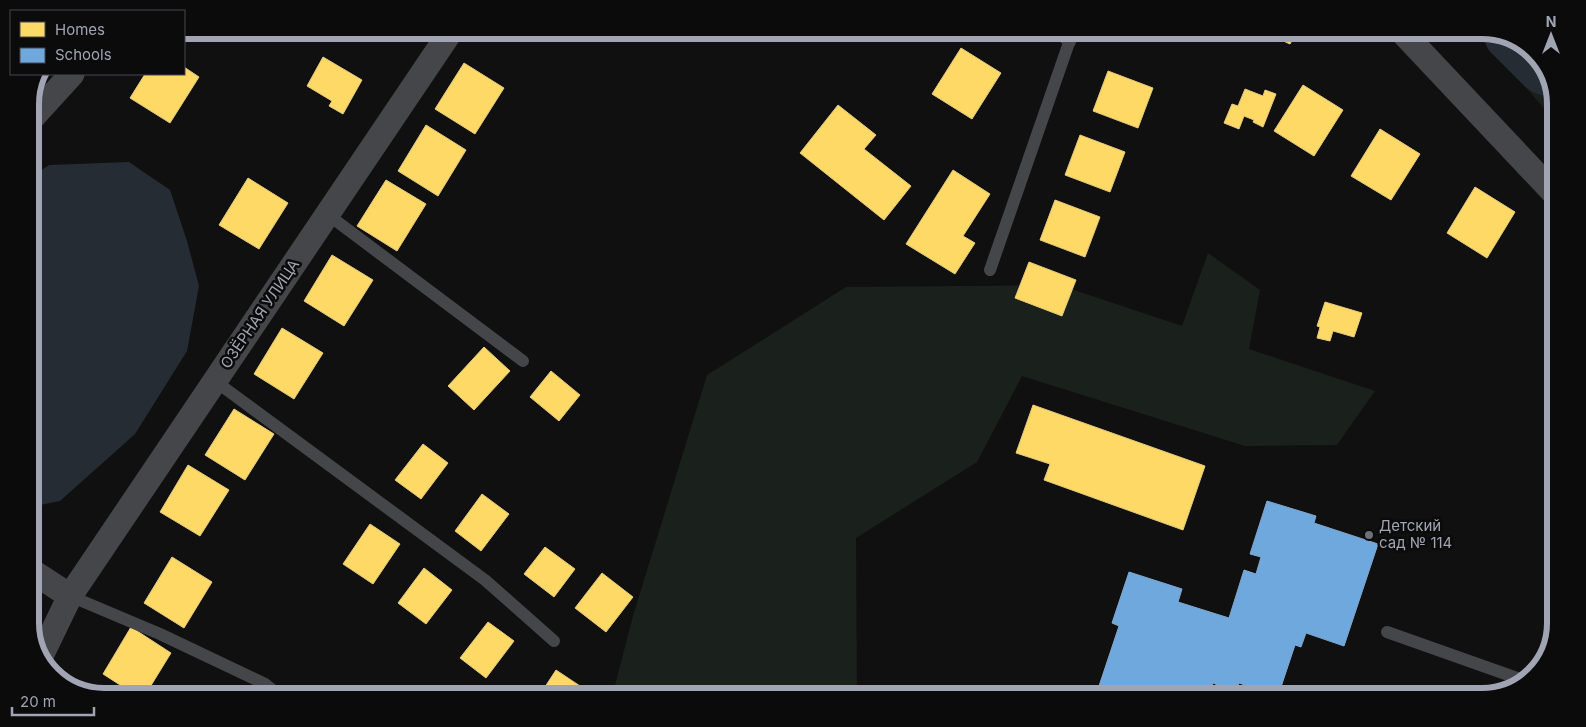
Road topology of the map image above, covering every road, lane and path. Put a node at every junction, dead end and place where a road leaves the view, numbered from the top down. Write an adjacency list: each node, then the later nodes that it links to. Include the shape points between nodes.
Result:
1 (445, 39): 7 (street, ОЗЁРНАЯ УЛИЦА)
2 (1071, 39): 8 (lane)
3 (1409, 39): 6 (street)
4 (71, 75): 5 (street)
5 (39, 110)
6 (1547, 186)
7 (327, 214): 9 (lane); 10 (street, ОЗЁРНАЯ УЛИЦА)
8 (990, 270)
9 (523, 361)
10 (216, 381): 12 (street, ОЗЁРНАЯ УЛИЦА); 14 (lane, via 485,580)
11 (39, 576): 12 (street)
12 (70, 596): 15 (street, ОЗЁРНАЯ УЛИЦА); 17 (lane, via 160,634)
13 (1387, 632): 16 (lane)
14 (554, 641)
15 (44, 650)
16 (1513, 680)
17 (270, 688)

